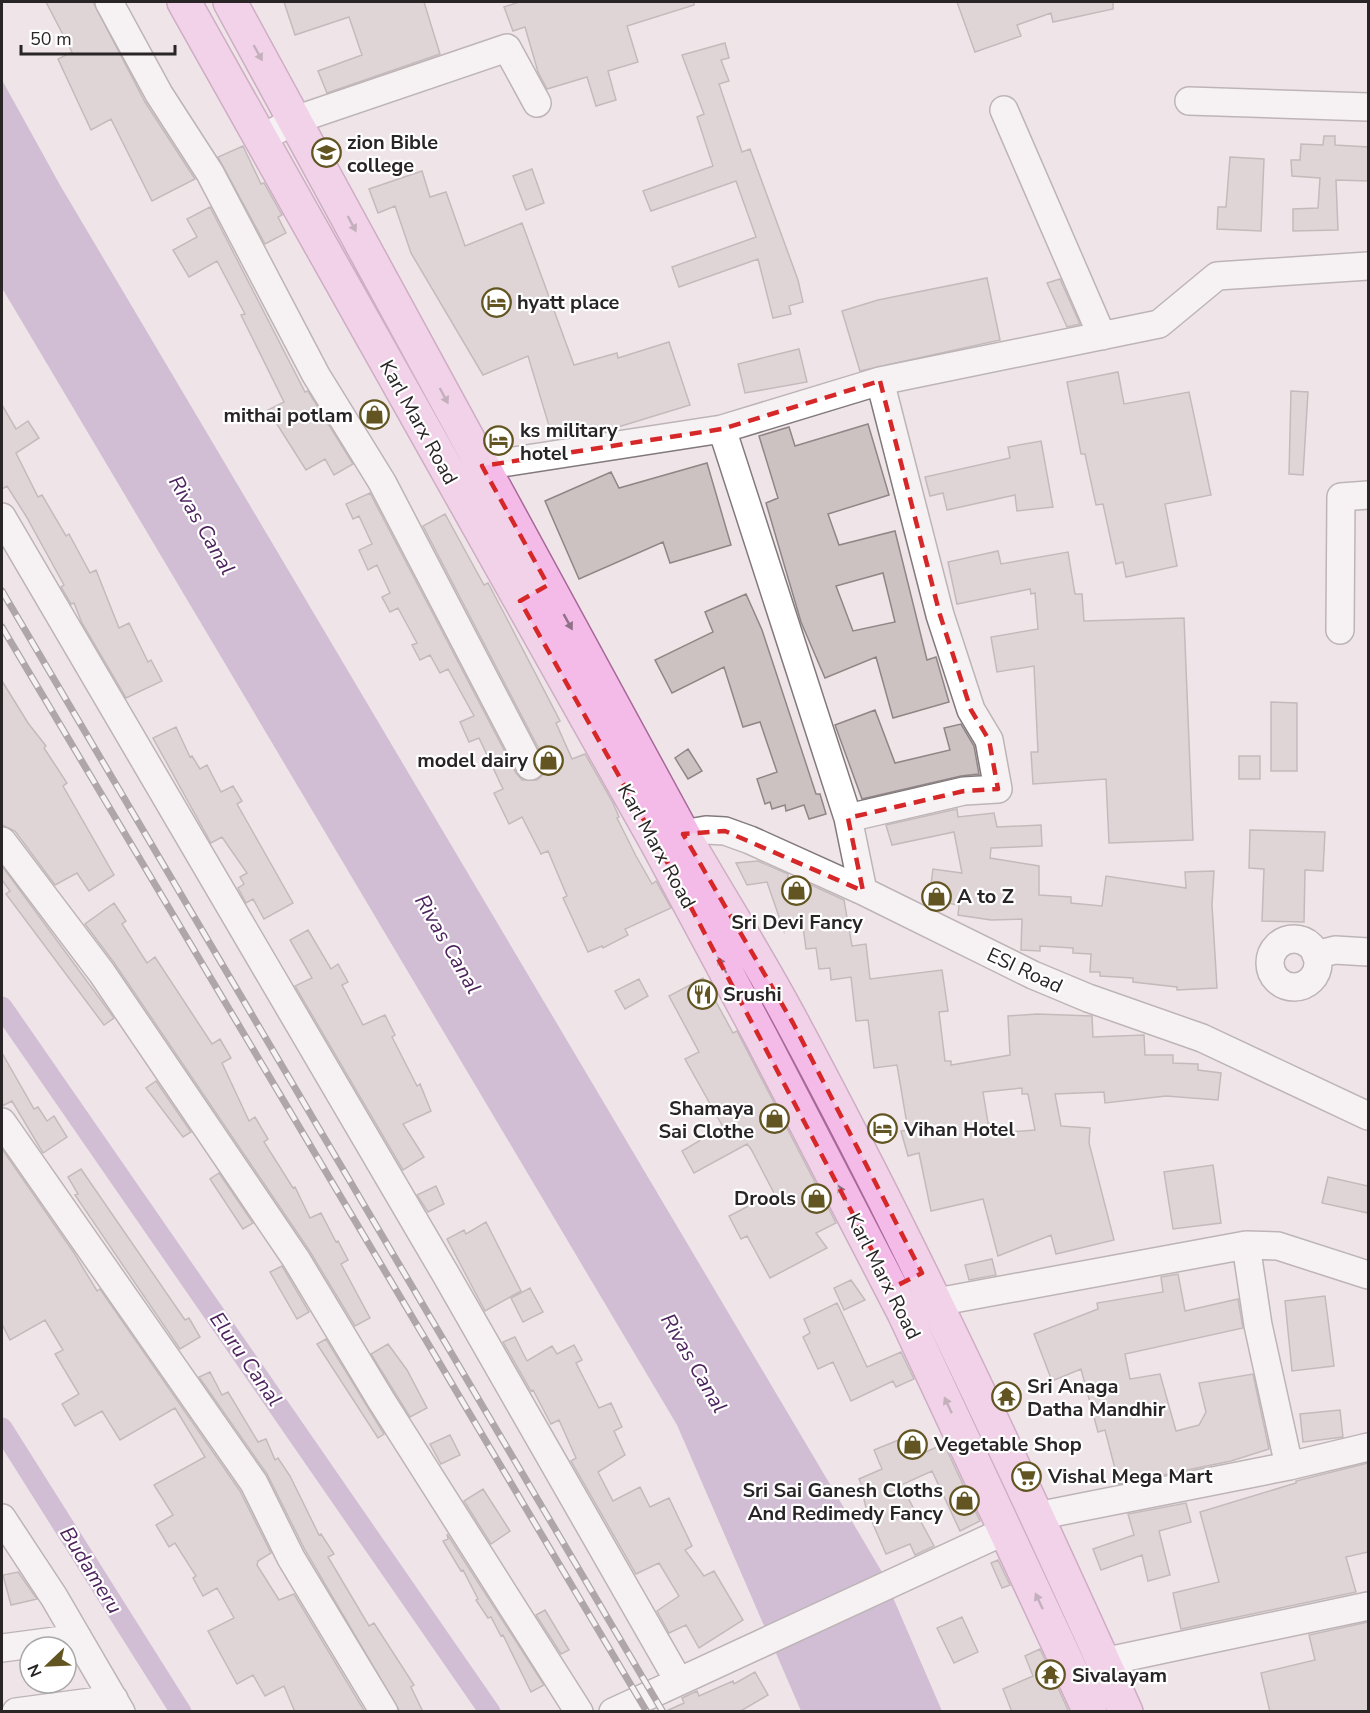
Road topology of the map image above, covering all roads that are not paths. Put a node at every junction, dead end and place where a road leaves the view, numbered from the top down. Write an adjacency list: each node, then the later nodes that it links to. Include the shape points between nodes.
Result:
1 (109, 2): 20 (street, via 159,94 210,173 316,375 382,482)
2 (184, 2): 9 (main road, Karl Marx Road)
3 (230, 2): 8 (main road, Karl Marx Road, one-way to 8)
4 (1188, 101): 6 (street)
5 (537, 103): 8 (street, via 507,48)
6 (1368, 107)
7 (1004, 110): 11 (street)
8 (295, 120): 9 (street); 14 (main road, Karl Marx Road, one-way to 14)
9 (261, 139): 18 (main road, Karl Marx Road)
10 (1368, 266): 11 (street, via 1217,276 1159,324)
11 (1102, 336): 12 (street)
12 (880, 381): 13 (street); 21 (street, via 940,615 971,710 989,740 998,789 964,791)
13 (722, 429): 14 (street); 21 (street)
14 (482, 466): 17 (main road, Karl Marx Road)
15 (1368, 495): 19 (street, via 1341,497)
16 (2, 517): 49 (street, via 446,1273)
17 (548, 585): 18 (main road); 22 (main road, Karl Marx Road, one-way to 22)
18 (520, 602): 28 (main road, Karl Marx Road, one-way to 18, via 658,845)
19 (1340, 630)
20 (530, 766)
21 (848, 818): 24 (street)
22 (683, 834): 24 (street, ESI Road, via 725,831); 27 (main road, Karl Marx Road)
23 (2, 841): 53 (street, via 102,973 296,1259)
24 (863, 891): 29 (street, ESI Road, via 1033,975 1202,1038)
25 (1368, 952): 26 (street, via 1335,950)
26 (1316, 955)
27 (793, 1023): 28 (main road); 32 (main road, Karl Marx Road)
28 (762, 1039): 34 (main road, Karl Marx Road, one-way to 28)
29 (1367, 1112)
30 (2, 1122): 52 (street, via 254,1483 291,1558)
31 (1246, 1245): 33 (street, via 1278,1246); 35 (street); 37 (street, via 1258,1325)
32 (922, 1273): 34 (main road); 35 (main road, Karl Marx Road)
33 (1368, 1275)
34 (892, 1288): 40 (main road, Karl Marx Road, one-way to 34)
35 (937, 1302): 38 (main road, Karl Marx Road)
36 (1368, 1447): 37 (street)
37 (1289, 1466): 38 (street)
38 (1038, 1516): 42 (main road, Karl Marx Road)
39 (2, 1518): 44 (street)
40 (1007, 1530): 43 (main road, Karl Marx Road, one-way to 40); 49 (street)
41 (1368, 1606): 48 (street)
42 (1083, 1617): 43 (main road); 48 (main road, Karl Marx Road)
43 (1053, 1630): 55 (main road, Karl Marx Road)
44 (76, 1635)
45 (78, 1638): 50 (street)
46 (18, 1646): 47 (street)
47 (2, 1648)
48 (1103, 1662): 56 (main road, Karl Marx Road)
49 (678, 1680): 54 (street)
50 (118, 1705): 51 (street)
51 (16, 1712)
52 (384, 1712)
53 (579, 1712)
54 (613, 1712)
55 (1090, 1712)
56 (1125, 1712)

